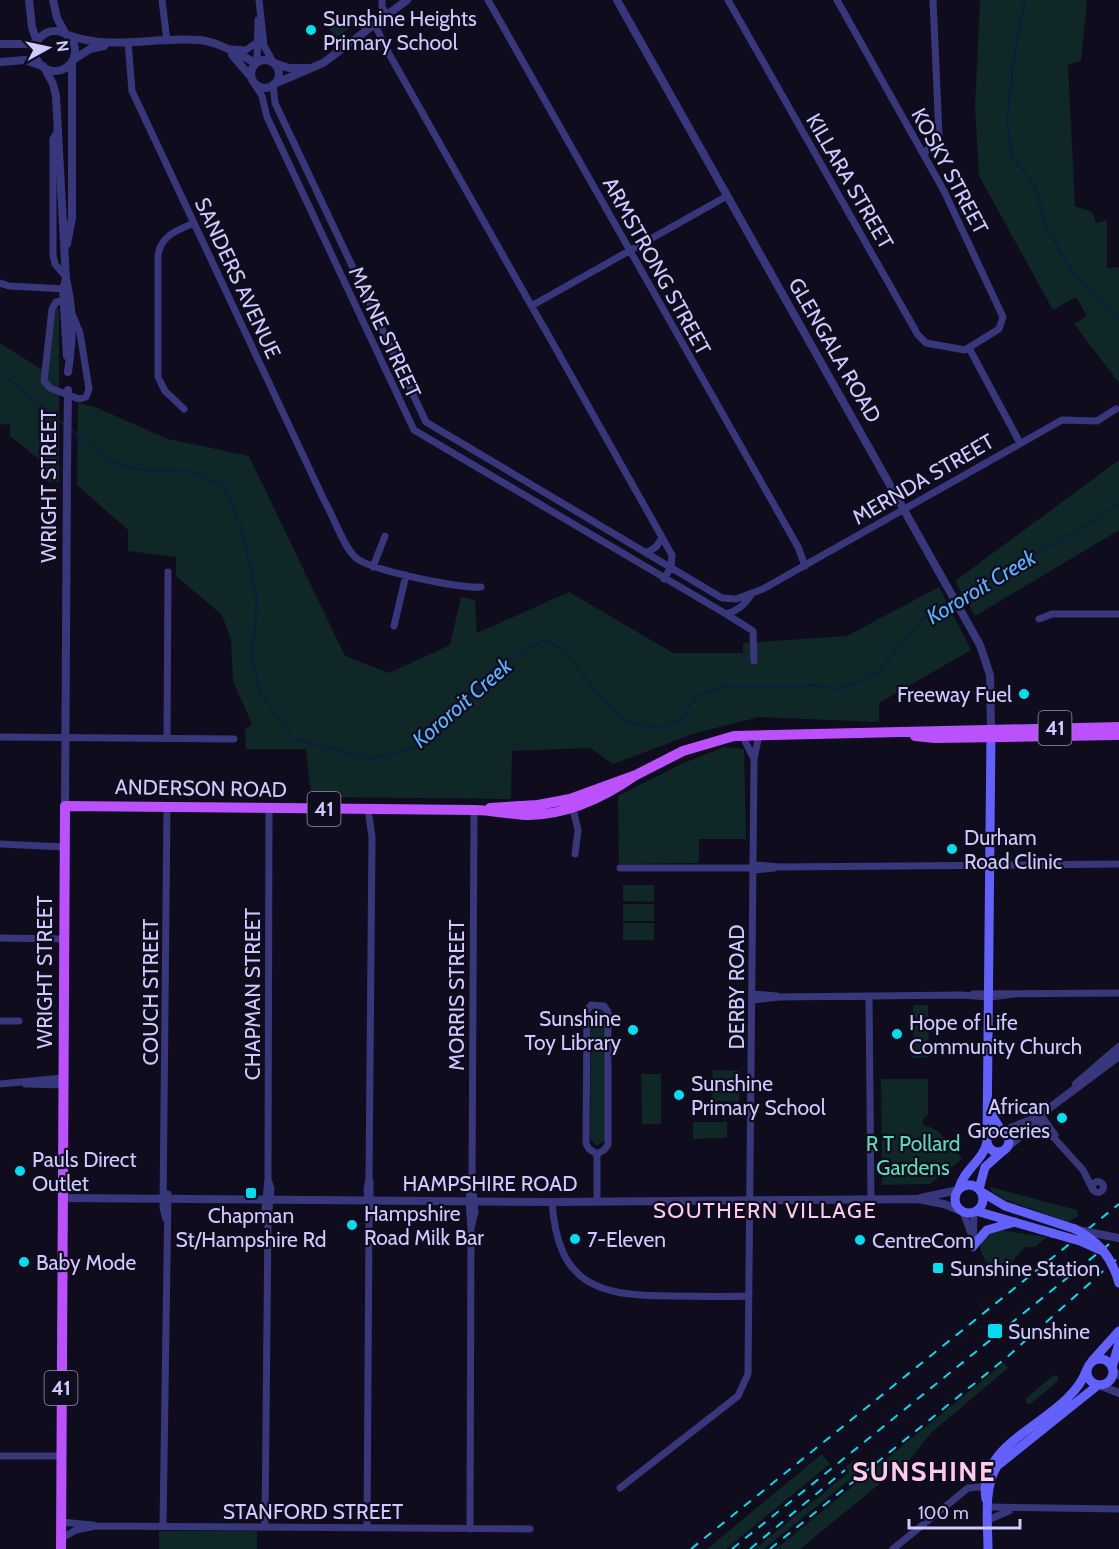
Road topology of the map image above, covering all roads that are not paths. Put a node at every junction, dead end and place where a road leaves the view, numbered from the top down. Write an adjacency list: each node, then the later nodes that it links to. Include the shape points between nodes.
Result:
1 (29, 0): 17 (street)
2 (53, 0): 14 (street, via 56,17)
3 (162, 0): 15 (street)
4 (382, 0): 12 (street)
5 (407, 0): 12 (street)
6 (488, 0): 34 (street, ARMSTRONG STREET)
7 (617, 0): 31 (street, GLENGALA ROAD)
8 (728, 0): 42 (street, KILLARA STREET, via 918,335 926,343)
9 (837, 0): 30 (street, KOSKY STREET)
10 (933, 0): 30 (street, via 938,139)
11 (259, 3): 19 (street); 24 (street, via 264,48)
12 (390, 13): 13 (street)
13 (373, 26): 26 (street); 40 (street, via 526,298)
14 (67, 35): 16 (street, via 83,41); 17 (street, via 50,32); 21 (street, via 75,47)
15 (164, 41): 16 (street); 20 (street, via 199,40)
16 (127, 42): 21 (street, via 90,49); 32 (street, SANDERS AVENUE, via 132,91)
17 (37, 43): 18 (street); 25 (street, via 36,57)
18 (0, 44)
19 (256, 44): 20 (street, via 244,50); 23 (street)
20 (222, 47): 23 (street); 27 (street, via 244,66)
21 (72, 61): 25 (street, via 57,71); 33 (street, WRIGHT STREET, via 72,218)
22 (0, 62): 25 (street, via 25,60)
23 (256, 62): 24 (street); 27 (street)
24 (274, 63): 26 (street, via 289,68); 28 (street, via 279,74)
25 (43, 67): 29 (street, WRIGHT STREET, via 55,89)
26 (315, 68): 28 (street)
27 (252, 80): 28 (street, via 261,88); 49 (street, MAYNE STREET, via 414,430)
28 (274, 85): 48 (street, MAYNE STREET, via 275,103 421,415 436,429)
29 (58, 130): 33 (street, WRIGHT STREET); 35 (street, WRIGHT STREET, via 53,139 53,255)
30 (922, 151): 42 (street, KOSKY STREET, via 1003,317 999,329)
31 (727, 196): 34 (street); 47 (street, GLENGALA ROAD)
32 (194, 222): 44 (street, via 167,236 158,255 158,377 165,391); 55 (street, SANDERS AVENUE, via 350,558 362,567)
33 (66, 247): 35 (street, WRIGHT STREET)
34 (630, 251): 40 (street); 53 (street, ARMSTRONG STREET)
35 (66, 278): 37 (street); 38 (street, WRIGHT STREET)
36 (0, 284): 37 (street)
37 (46, 287): 38 (street)
38 (66, 289): 39 (street, WRIGHT STREET); 41 (street, WRIGHT STREET)
39 (63, 301): 41 (street); 41 (street, WRIGHT STREET, via 56,302 52,309 43,379 49,387 79,399 86,397 89,390 80,333); 43 (street, WRIGHT STREET)
40 (535, 304): 51 (street, via 544,328)
41 (73, 316): 43 (street, WRIGHT STREET)
42 (967, 349): 46 (street)
43 (68, 372): 74 (street, WRIGHT STREET, bridge)
44 (184, 409)
45 (1116, 409): 46 (street, MERNDA STREET, via 1097,421 1062,420)
46 (1020, 443): 47 (street, MERNDA STREET)
47 (905, 508): 53 (street, MERNDA STREET); 69 (street, GLENGALA ROAD, via 985,658 990,675)
48 (578, 512): 49 (street); 52 (street, MAYNE STREET)
49 (570, 523): 58 (street, MAYNE STREET)
50 (385, 536): 55 (street)
51 (662, 537): 52 (street); 54 (street, via 672,555)
52 (646, 553): 54 (street, MAYNE STREET)
53 (807, 564): 61 (street, MERNDA STREET)
54 (671, 567): 58 (street); 60 (street, MAYNE STREET)
55 (373, 568): 57 (street, SANDERS AVENUE)
56 (168, 572): 75 (street)
57 (402, 574): 59 (street, SANDERS AVENUE, via 459,588); 66 (street)
58 (664, 579): 62 (street, MAYNE STREET)
59 (481, 587)
60 (709, 590): 61 (street, MAYNE STREET, via 728,600); 62 (street)
61 (751, 595): 63 (street, via 745,604)
62 (703, 601): 63 (street, MAYNE STREET)
63 (726, 614): 67 (street, MAYNE STREET, via 753,631)
64 (1119, 614): 65 (street, via 1052,614)
65 (1039, 619)
66 (394, 626)
67 (754, 661)
68 (1119, 727): 69 (main road, ANDERSON ROAD / 41)
69 (991, 733): 71 (main road, ANDERSON ROAD / 41); 72 (main road, ANDERSON ROAD / 41); 88 (main road)
70 (742, 735): 71 (main road, ANDERSON ROAD / 41); 77 (street, DERBY ROAD); 78 (main road, ANDERSON ROAD / 41, via 702,744)
71 (759, 735): 77 (street, DERBY ROAD)
72 (1119, 735)
73 (0, 737): 74 (street)
74 (65, 737): 75 (street); 79 (street, WRIGHT STREET)
75 (167, 738): 76 (street)
76 (234, 739)
77 (754, 759): 90 (street, DERBY ROAD)
78 (571, 804): 83 (main road, ANDERSON ROAD / 41, via 526,815); 86 (street, via 578,830)
79 (65, 806): 80 (main road, ANDERSON ROAD / 41); 85 (main road, WRIGHT STREET / 41)
80 (167, 807): 81 (main road, ANDERSON ROAD / 41); 114 (street, COUCH STREET)
81 (269, 808): 82 (main road, ANDERSON ROAD / 41); 115 (street, CHAPMAN STREET)
82 (372, 809): 83 (main road, ANDERSON ROAD / 41); 116 (street)
83 (477, 810): 120 (street, MORRIS STREET)
84 (0, 844): 85 (street)
85 (64, 847): 92 (main road, WRIGHT STREET / 41)
86 (575, 854)
87 (1119, 864): 88 (street)
88 (990, 865): 90 (street); 94 (main road)
89 (620, 868): 90 (street)
90 (754, 868): 96 (street, DERBY ROAD)
91 (0, 938): 92 (street)
92 (63, 939): 101 (main road, WRIGHT STREET / 41)
93 (1119, 993): 94 (street)
94 (989, 995): 95 (street); 104 (main road)
95 (872, 996): 96 (street); 118 (street)
96 (753, 997): 117 (street, DERBY ROAD)
97 (0, 1021): 98 (street)
98 (19, 1021)
99 (1119, 1047): 103 (street)
100 (1119, 1056): 103 (street)
101 (63, 1082): 102 (street); 113 (main road, WRIGHT STREET / 41)
102 (0, 1084)
103 (1074, 1087): 105 (street)
104 (988, 1092): 106 (main road, via 993,1116); 107 (main road)
105 (1038, 1116): 106 (street); 108 (street, via 1034,1125); 110 (street)
106 (1002, 1131): 107 (main road, via 993,1131); 108 (main road, via 1009,1140)
107 (987, 1141): 108 (main road, via 992,1150); 111 (main road, via 984,1153 966,1172)
108 (1004, 1150): 112 (main road, via 985,1167)
109 (597, 1154): 109 (street, via 586,1143 587,1011 591,1005 604,1006 608,1012 608,1145); 121 (street)
110 (1083, 1170): 110 (street, via 1093,1190 1094,1183 1101,1182)
111 (959, 1189): 112 (main road, via 968,1185); 119 (street, HAMPSHIRE ROAD); 123 (main road, via 955,1201)
112 (980, 1190): 124 (main road, via 983,1200); 126 (main road, via 1005,1206)
113 (62, 1197): 114 (street, HAMPSHIRE ROAD); 140 (main road, WRIGHT STREET / 41)
114 (166, 1198): 115 (street, HAMPSHIRE ROAD); 149 (street, COUCH STREET)
115 (268, 1199): 116 (street, HAMPSHIRE ROAD); 150 (street, CHAPMAN STREET)
116 (369, 1200): 120 (street, HAMPSHIRE ROAD); 151 (street)
117 (751, 1200): 118 (street, HAMPSHIRE ROAD); 121 (street, HAMPSHIRE ROAD); 131 (street, DERBY ROAD)
118 (871, 1200): 119 (street, HAMPSHIRE ROAD)
119 (918, 1200): 123 (street, HAMPSHIRE ROAD)
120 (472, 1201): 122 (street, HAMPSHIRE ROAD); 152 (street, MORRIS STREET)
121 (597, 1201): 122 (street, HAMPSHIRE ROAD)
122 (552, 1202): 131 (street, via 564,1254 576,1271 595,1286 627,1296)
123 (962, 1211): 124 (main road); 128 (street)
124 (975, 1212): 125 (main road); 128 (street)
125 (1015, 1222): 128 (main road, via 987,1230); 129 (main road, bridge, via 1084,1242)
126 (1075, 1229): 127 (street, bridge); 129 (main road, bridge, via 1092,1238)
127 (1119, 1238)
128 (973, 1245)
129 (1107, 1255): 130 (main road, bridge)
130 (1119, 1283)
131 (749, 1296): 142 (street, DERBY ROAD, via 746,1383 738,1396)
132 (1119, 1331): 134 (main road)
133 (1119, 1343): 135 (main road)
134 (1088, 1367): 135 (main road, via 1102,1359); 136 (main road, via 1089,1379); 138 (main road, via 1077,1389)
135 (1115, 1371): 136 (main road, via 1109,1381)
136 (1099, 1385): 137 (street); 138 (main road)
137 (1119, 1393)
138 (1039, 1428): 141 (main road, via 996,1455 987,1470)
139 (0, 1456): 140 (street)
140 (61, 1456): 147 (main road, WRIGHT STREET / 41)
141 (987, 1486): 143 (main road); 155 (street, via 968,1488)
142 (620, 1488)
143 (988, 1507): 144 (street); 146 (main road)
144 (1015, 1509): 145 (street); 146 (street)
145 (1119, 1509)
146 (988, 1520): 156 (main road)
147 (61, 1522): 148 (street, STANFORD STREET); 154 (main road, WRIGHT STREET / 41)
148 (95, 1526): 149 (street, STANFORD STREET); 154 (street, STANFORD STREET, via 76,1530)
149 (163, 1526): 150 (street, STANFORD STREET)
150 (265, 1527): 151 (street, STANFORD STREET)
151 (367, 1528): 152 (street, STANFORD STREET)
152 (470, 1529): 153 (street, STANFORD STREET)
153 (530, 1529)
154 (60, 1544)
155 (893, 1549)
156 (988, 1549)

